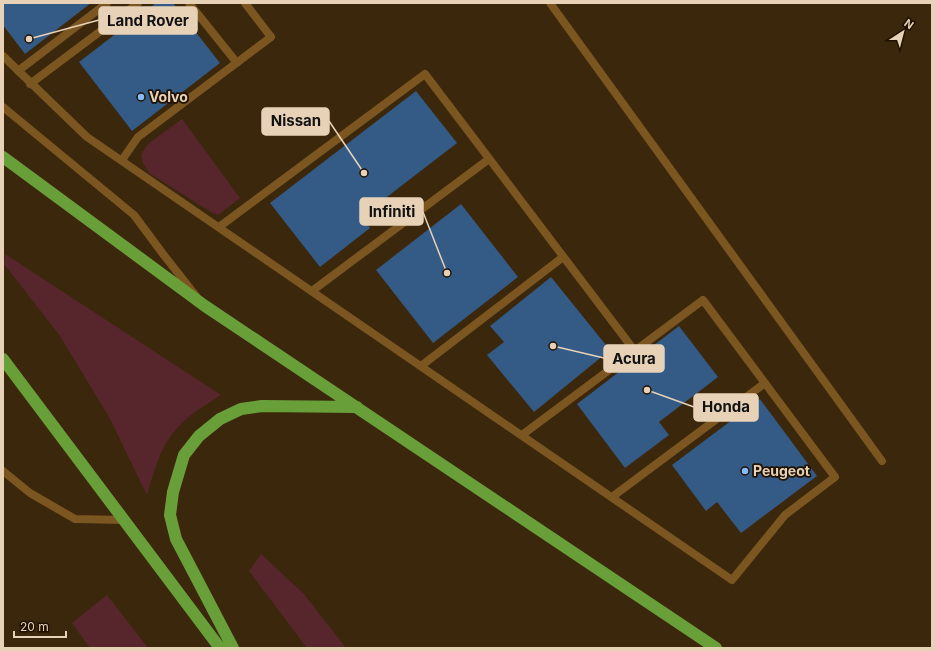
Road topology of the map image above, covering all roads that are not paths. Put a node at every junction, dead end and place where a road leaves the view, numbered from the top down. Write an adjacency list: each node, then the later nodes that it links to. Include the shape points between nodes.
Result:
1 (107, 3): 8 (lane)
2 (138, 3): 9 (lane)
3 (190, 3): 7 (lane)
4 (245, 3): 7 (lane, via 271,37)
5 (550, 3): 24 (lane)
6 (3, 56): 8 (lane)
7 (237, 63): 13 (lane, via 138,137)
8 (18, 71): 9 (lane)
9 (30, 84): 13 (lane, via 88,137)
10 (3, 106): 17 (lane, via 134,215)
11 (3, 157): 17 (highway)
12 (489, 158): 14 (lane, via 425,74); 15 (lane); 16 (lane)
13 (122, 160): 14 (lane)
14 (219, 227): 16 (lane)
15 (563, 257): 18 (lane); 20 (lane)
16 (312, 291): 20 (lane)
17 (205, 306): 22 (highway)
18 (634, 350): 21 (lane, via 703,300); 23 (lane)
19 (3, 359): 27 (highway)
20 (421, 366): 23 (lane)
21 (765, 383): 26 (lane); 26 (lane, via 835,477 785,515 732,580)
22 (356, 407): 29 (highway, via 262,406 240,409 220,419 199,436 184,455 173,492 170,515 176,539); 30 (highway)
23 (522, 435): 26 (lane)
24 (882, 462)
25 (3, 471): 27 (lane, via 30,493 75,519)
26 (612, 497)
27 (124, 520): 28 (highway)
28 (220, 648)
29 (233, 648)
30 (716, 648)

